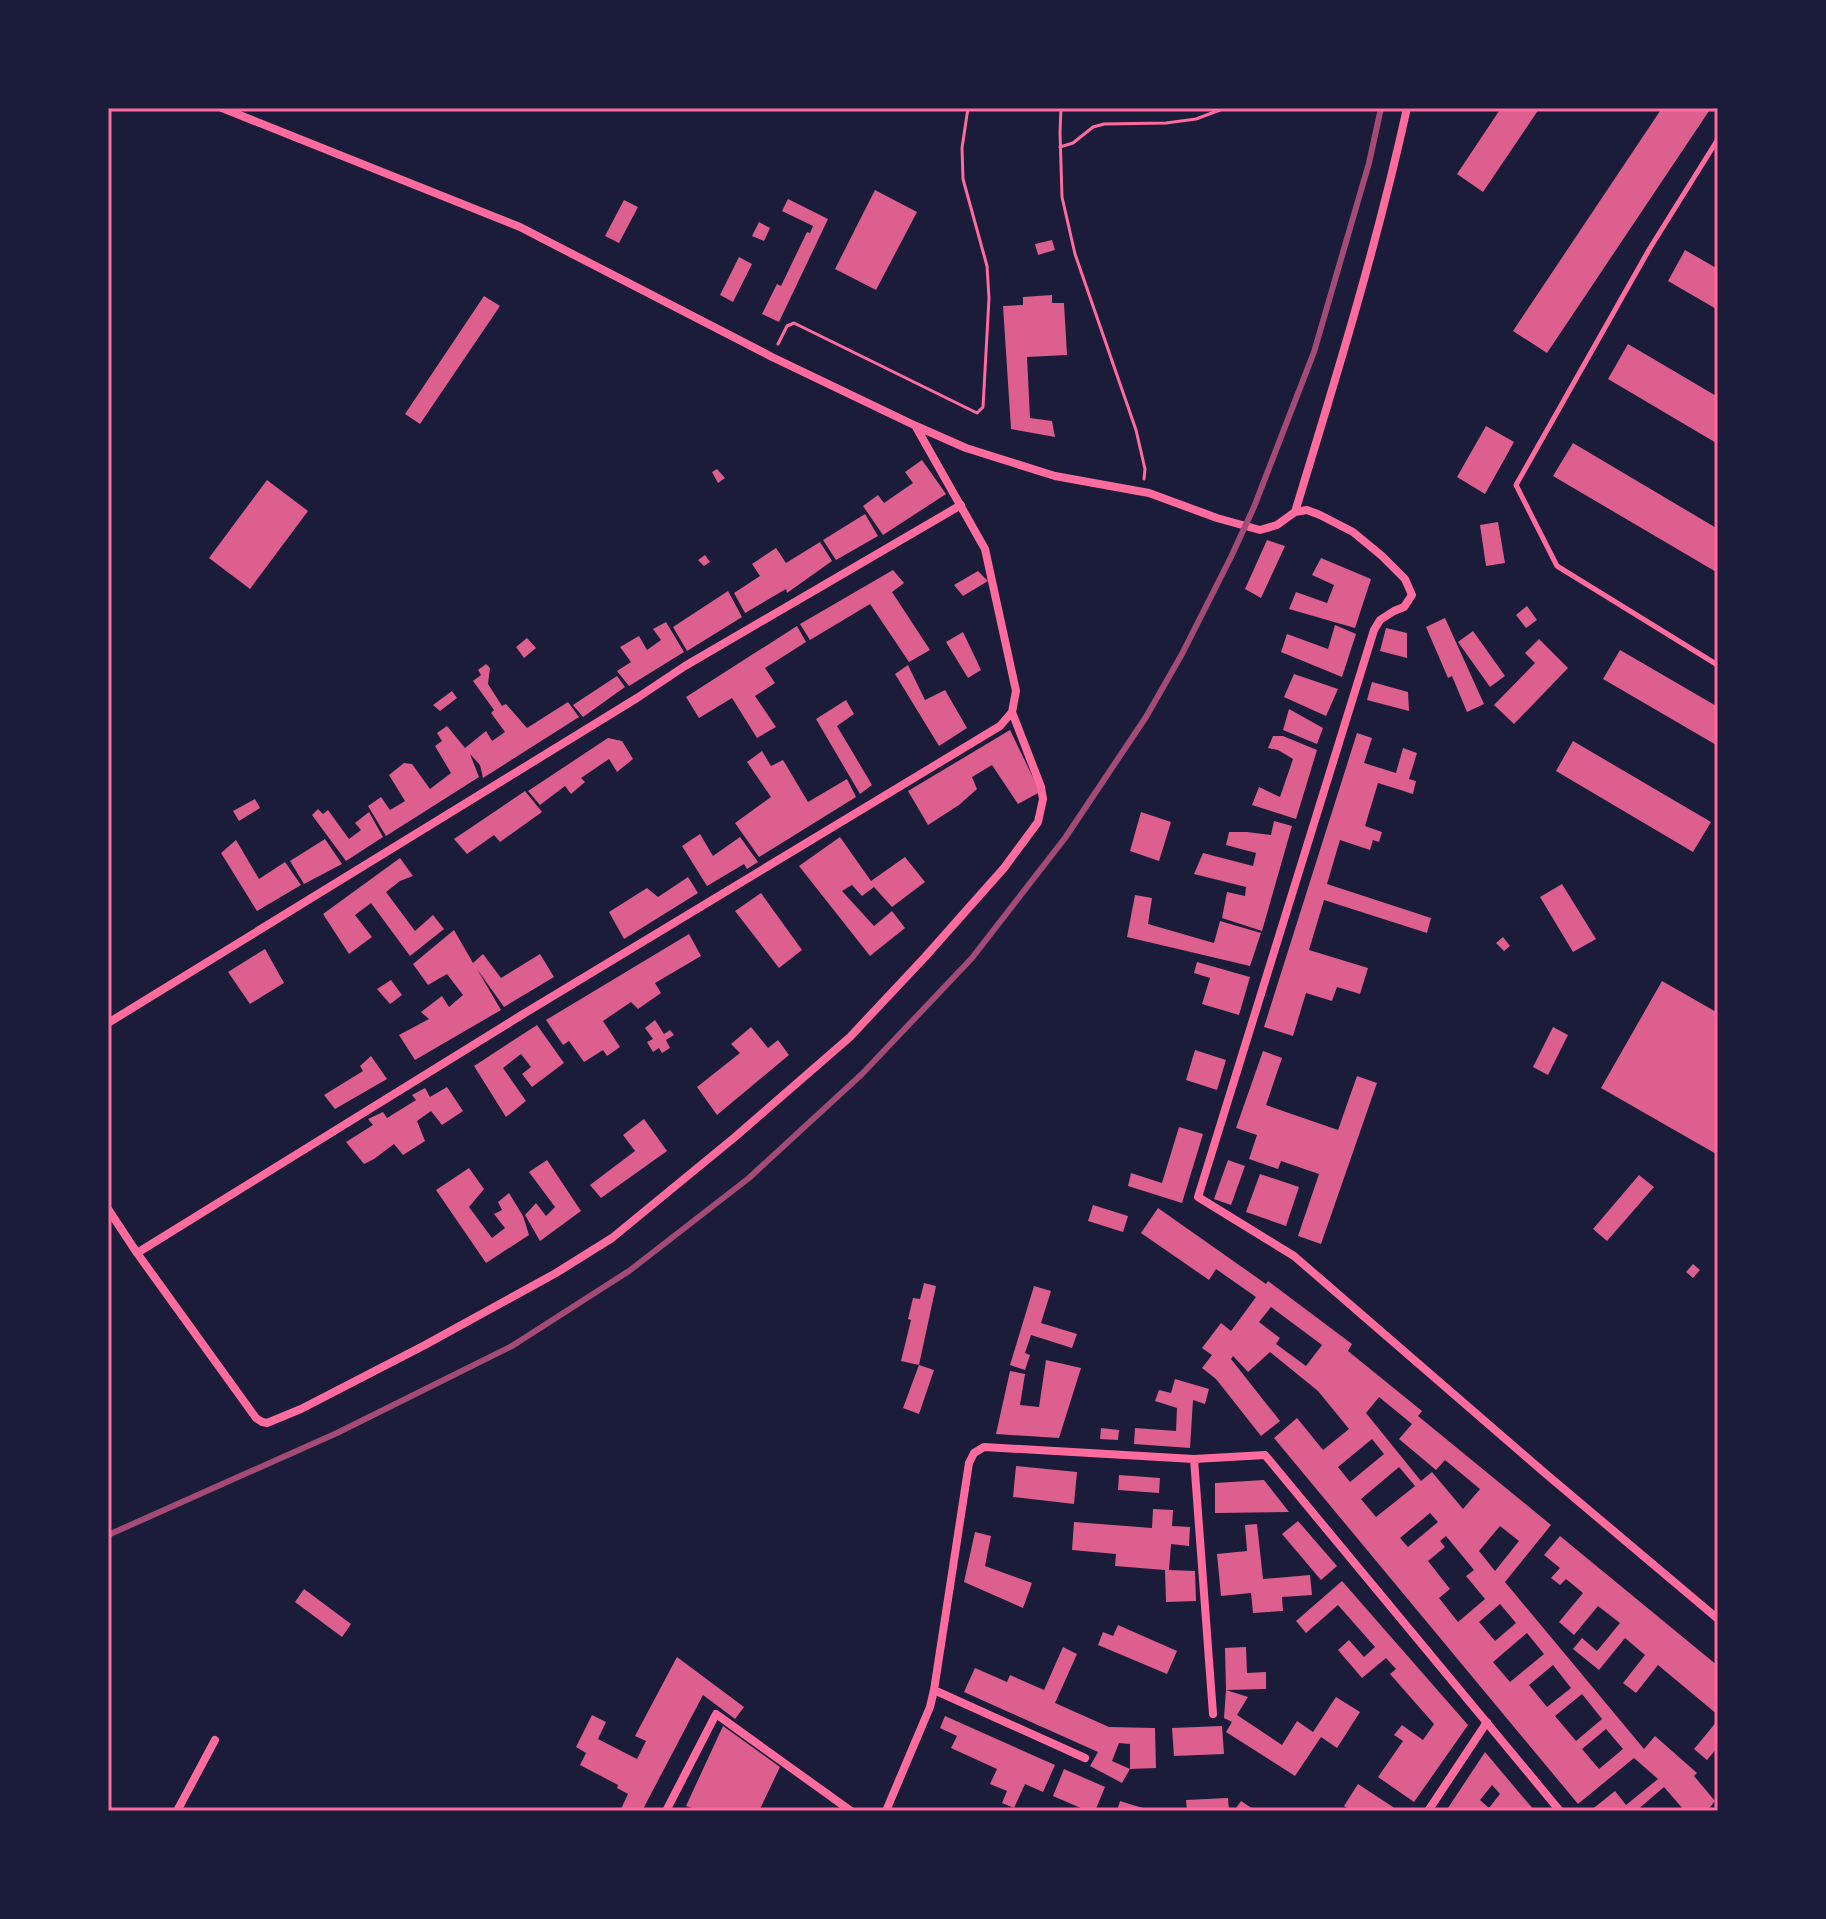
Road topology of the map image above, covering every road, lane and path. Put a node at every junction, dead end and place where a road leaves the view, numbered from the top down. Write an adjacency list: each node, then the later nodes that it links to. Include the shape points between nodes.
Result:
1 (222, 108): 8 (street, via 520,227)
2 (968, 108): 8 (path, via 963,179 987,266 989,298 983,407 977,413 794,323 787,326)
3 (1061, 108): 7 (path)
4 (1407, 108): 12 (street, via 1356,311)
5 (1220, 110): 7 (path, via 1166,123 1104,124)
6 (1718, 139): 13 (lane, via 1516,485 1557,566)
7 (1060, 147): 10 (path, via 1071,240 1136,430 1145,469)
8 (772, 357): 9 (street)
9 (916, 426): 10 (street, via 1055,476); 11 (street)
10 (1142, 493): 12 (street, via 1260,530)
11 (961, 505): 14 (street, via 985,549 1016,691); 15 (street, via 685,666)
12 (1295, 512): 19 (street, via 1307,510 1353,532 1405,579 1412,595 1374,630 1198,1197 1294,1256)
13 (1717, 663)
14 (1012, 712): 17 (street, via 1000,726); 17 (street, via 1043,799 1038,822 1004,868 850,1037 612,1238 556,1273 267,1423 256,1418)
15 (108, 1023)
16 (108, 1209): 17 (street)
17 (137, 1253)
18 (1194, 1459): 20 (street, via 984,1447 974,1453); 21 (street); 22 (street, via 1265,1455)
19 (1718, 1619)
20 (934, 1690): 24 (street); 28 (street)
21 (1213, 1714)
22 (1487, 1722): 29 (street); 30 (street)
23 (215, 1740): 25 (street)
24 (1085, 1758)
25 (177, 1811)
26 (666, 1811): 27 (street, via 716,1714)
27 (851, 1811)
28 (886, 1811)
29 (1428, 1811)
30 (1560, 1811)

